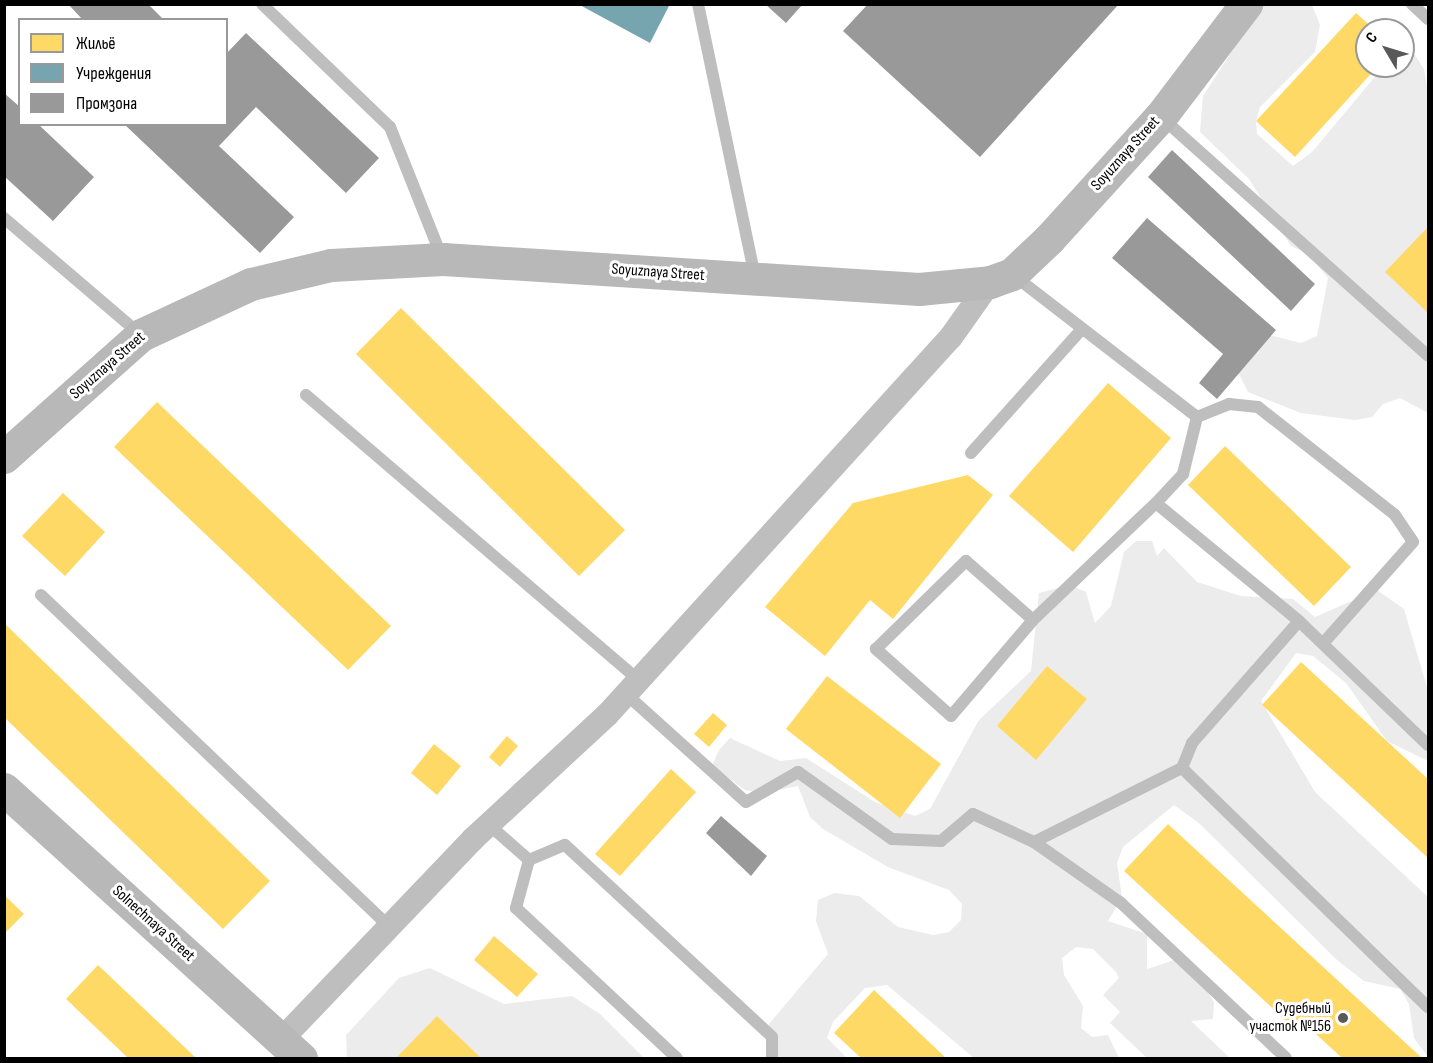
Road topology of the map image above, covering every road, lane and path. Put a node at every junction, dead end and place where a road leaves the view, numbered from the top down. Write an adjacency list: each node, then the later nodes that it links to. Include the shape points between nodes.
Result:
1 (262, 4): 8 (lane, via 390,128)
2 (698, 4): 10 (lane)
3 (1246, 4): 6 (street, Soyuznaya Street)
4 (1412, 4): 5 (lane)
5 (1428, 19)
6 (1161, 116): 9 (street, Soyuznaya Street); 13 (lane)
7 (4, 218): 12 (lane)
8 (443, 259): 10 (street, Soyuznaya Street); 12 (street, Soyuznaya Street, via 331,265 251,284)
9 (1001, 278): 10 (street, Soyuznaya Street, via 919,289); 11 (lane); 23 (street)
10 (755, 279)
11 (1080, 330): 15 (lane); 16 (lane)
12 (141, 335): 17 (street, Soyuznaya Street)
13 (1428, 356)
14 (306, 395): 23 (lane)
15 (1197, 417): 18 (lane, via 1183,474); 22 (lane, via 1229,404 1258,407 1395,515 1413,542)
16 (971, 453)
17 (4, 457)
18 (1156, 502): 20 (lane); 21 (lane)
19 (41, 595): 30 (lane)
20 (1033, 620): 20 (lane, via 966,561 876,649 951,716)
21 (1299, 621): 22 (lane); 25 (lane, via 1192,743)
22 (1325, 641): 24 (lane)
23 (632, 687): 27 (street); 28 (lane, via 746,802 798,772 892,839 941,841 974,814)
24 (1428, 745)
25 (1182, 768): 28 (lane); 31 (lane)
26 (4, 789): 32 (street, Solnechnaya Street)
27 (488, 824): 29 (lane); 30 (street)
28 (1034, 842): 35 (lane, via 1121,903)
29 (529, 860): 33 (lane, via 516,908); 34 (lane, via 565,845 772,1037)
30 (390, 927): 32 (street)
31 (1428, 1007)
32 (291, 1049)
33 (677, 1059)
34 (772, 1059)
35 (1286, 1059)

